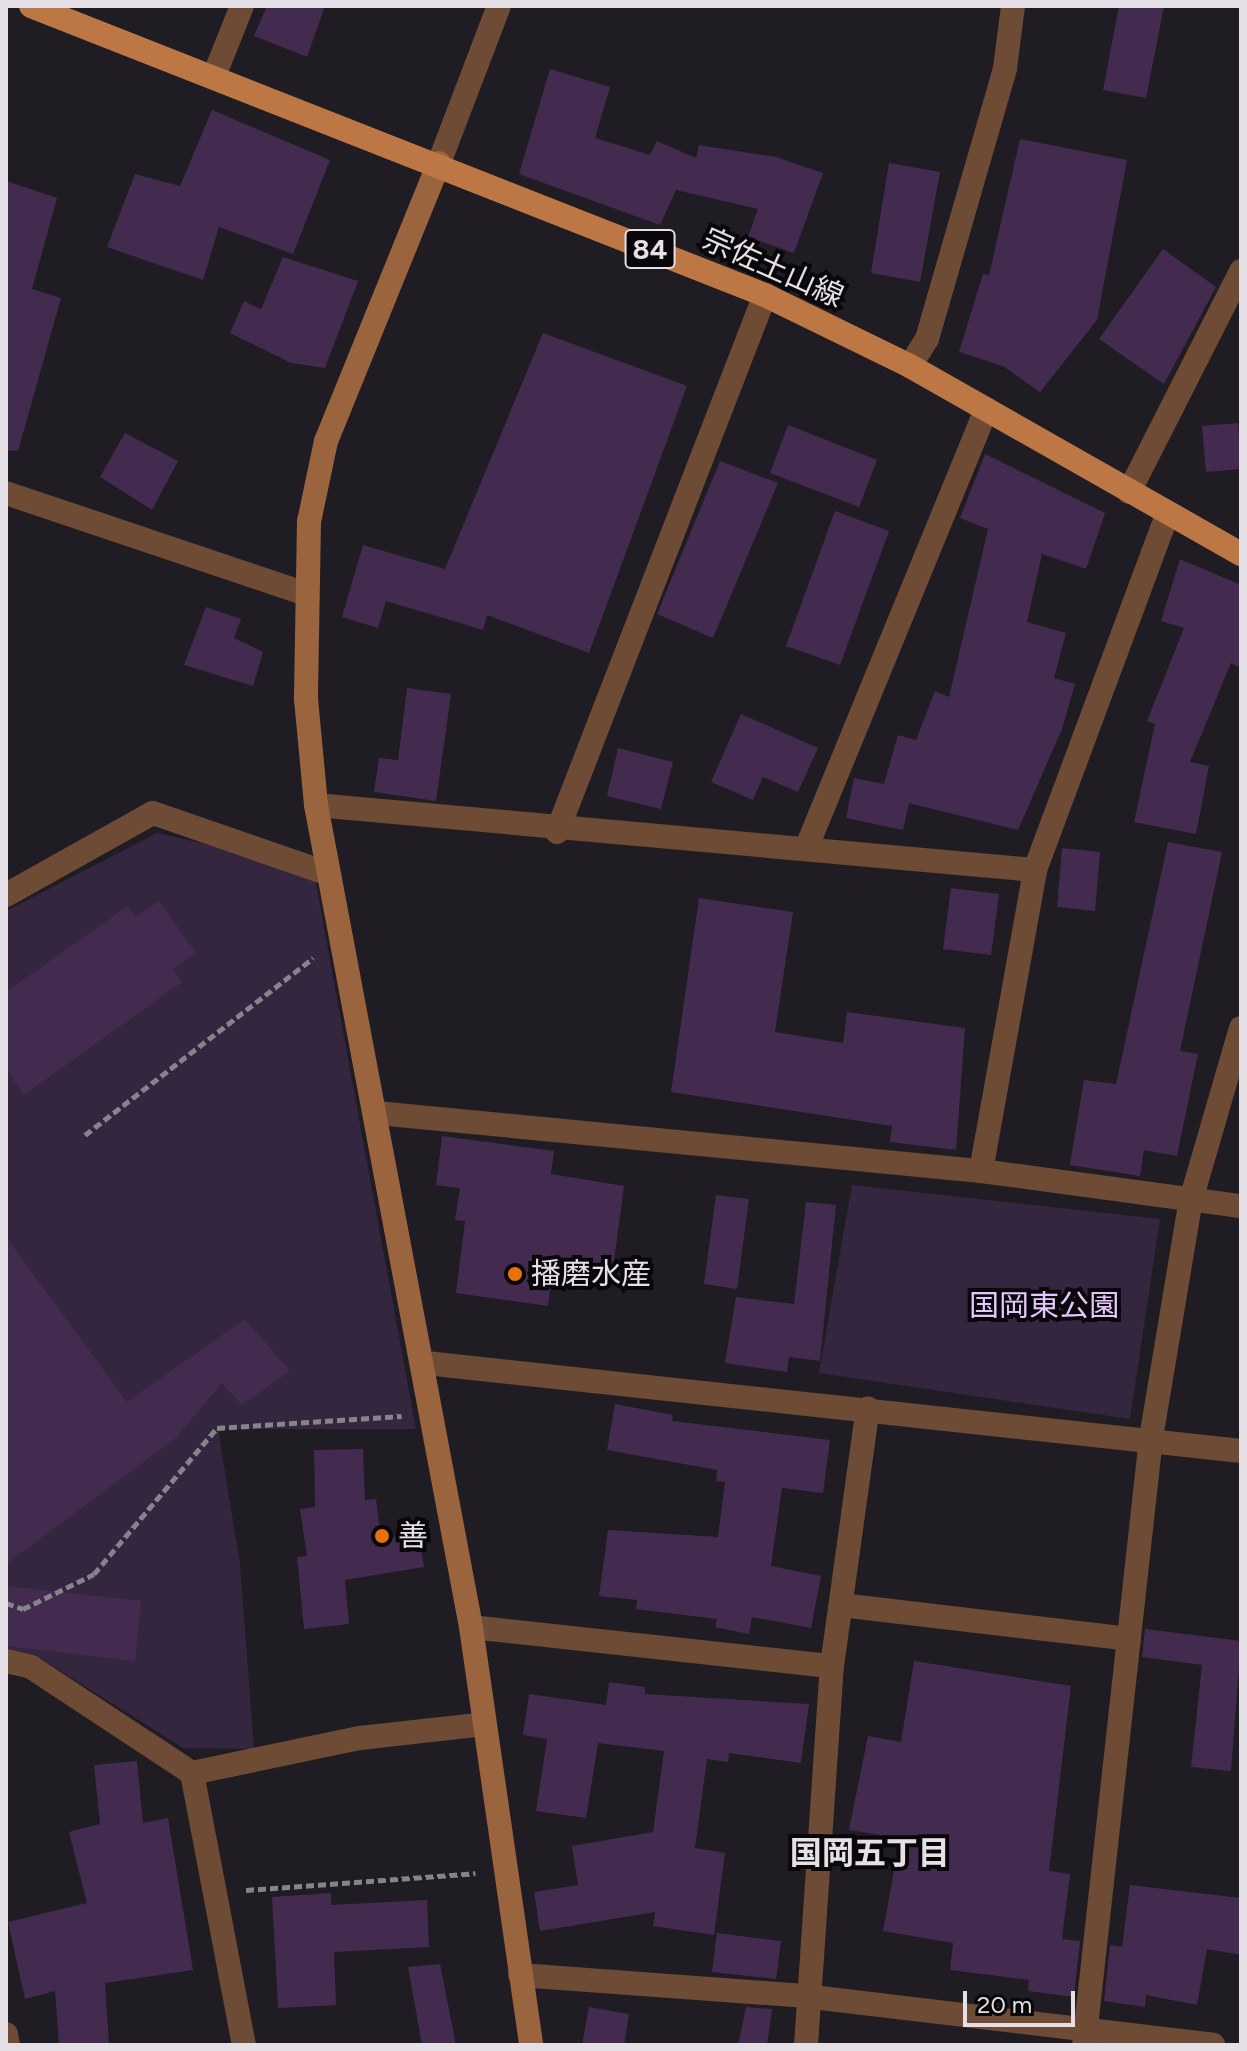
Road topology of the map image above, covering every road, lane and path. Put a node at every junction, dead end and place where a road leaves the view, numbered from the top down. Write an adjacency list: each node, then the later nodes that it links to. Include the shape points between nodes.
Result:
1 (31, 6): 5 (main road, 宗佐土山線 / 84)
2 (242, 6): 5 (street)
3 (499, 6): 6 (street)
4 (1013, 6): 9 (street, via 1005,68 927,339)
5 (214, 76): 6 (main road, 宗佐土山線 / 84)
6 (439, 163): 8 (main road, 宗佐土山線 / 84); 15 (street, via 326,441 309,522)
7 (1241, 271): 11 (street)
8 (765, 295): 9 (main road, 宗佐土山線 / 84); 17 (street)
9 (910, 366): 10 (main road, 宗佐土山線 / 84)
10 (986, 409): 11 (main road, 宗佐土山線 / 84); 18 (street)
11 (1129, 492): 13 (main road, 宗佐土山線 / 84)
12 (6, 493): 15 (street)
13 (1168, 513): 14 (main road, 宗佐土山線 / 84); 19 (street)
14 (1241, 554)
15 (304, 593): 16 (street)
16 (316, 805): 17 (street); 20 (street)
17 (557, 832): 18 (street)
18 (808, 844): 19 (street)
19 (1035, 870): 26 (street)
20 (329, 874): 21 (street, via 153,813); 22 (street)
21 (6, 895)
22 (341, 935): 24 (street); 25 (path)
23 (1241, 1028): 27 (street)
24 (377, 1113): 26 (street); 29 (street)
25 (85, 1135)
26 (981, 1171): 27 (street)
27 (1191, 1200): 28 (street); 32 (street)
28 (1241, 1206)
29 (426, 1363): 30 (street); 31 (street)
30 (868, 1408): 32 (street); 35 (street)
31 (435, 1413): 34 (path, via 217,1428 94,1574 23,1609); 36 (street)
32 (1151, 1438): 33 (street); 37 (street)
33 (1241, 1451)
34 (6, 1603)
35 (841, 1605): 37 (street); 39 (street)
36 (471, 1627): 39 (street); 40 (street)
37 (1129, 1639): 47 (street)
38 (6, 1661): 41 (street, via 31,1667)
39 (832, 1666): 45 (street)
40 (484, 1724): 41 (street, via 360,1738); 42 (street)
41 (192, 1773): 43 (street)
42 (504, 1871): 43 (path); 44 (street)
43 (215, 1892): 49 (street)
44 (520, 1975): 45 (street); 50 (street)
45 (804, 1996): 47 (street); 51 (street)
46 (6, 2034): 48 (street)
47 (1085, 2039): 52 (street)
48 (8, 2045)
49 (244, 2045)
50 (531, 2045)
51 (806, 2045)
52 (1213, 2045)

